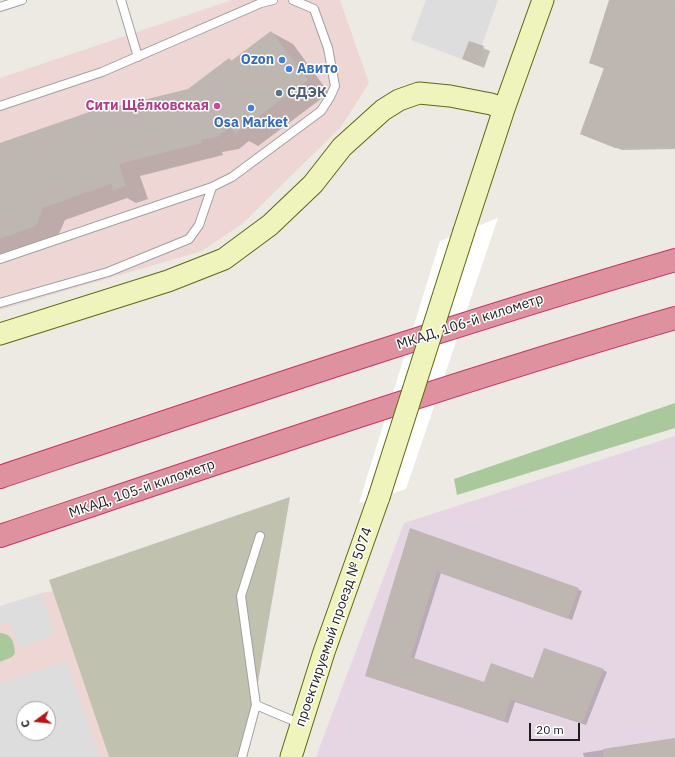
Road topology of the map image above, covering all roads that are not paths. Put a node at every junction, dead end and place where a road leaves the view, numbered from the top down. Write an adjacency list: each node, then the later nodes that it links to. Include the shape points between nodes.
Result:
1 (22, 0): 6 (lane)
2 (121, 0): 7 (lane)
3 (274, 0): 7 (lane, via 261,3)
4 (292, 0): 10 (lane, via 314,9 328,48 335,86 321,111 232,177)
5 (543, 0): 9 (street, проектируемый проезд № 5074)
6 (0, 8)
7 (138, 57): 8 (lane, via 102,72)
8 (0, 106)
9 (504, 109): 15 (street, via 450,96 419,93 399,100 383,110 342,147 313,184 270,225 224,259 168,281); 20 (street, проектируемый проезд № 5074, bridge, via 379,497)
10 (212, 187): 11 (lane); 13 (lane, via 199,225 189,240 108,272)
11 (0, 259)
12 (675, 260): 16 (highway, МКАД, 106-й километр, via 568,291 266,387)
13 (0, 303)
14 (675, 318): 17 (highway, МКАД, 105-й километр, via 283,441)
15 (0, 334)
16 (0, 476)
17 (0, 536)
18 (260, 536): 19 (lane, via 241,596)
19 (256, 705): 20 (lane); 21 (lane)
20 (301, 724): 22 (street, проектируемый проезд № 5074)
21 (242, 757)
22 (291, 757)

